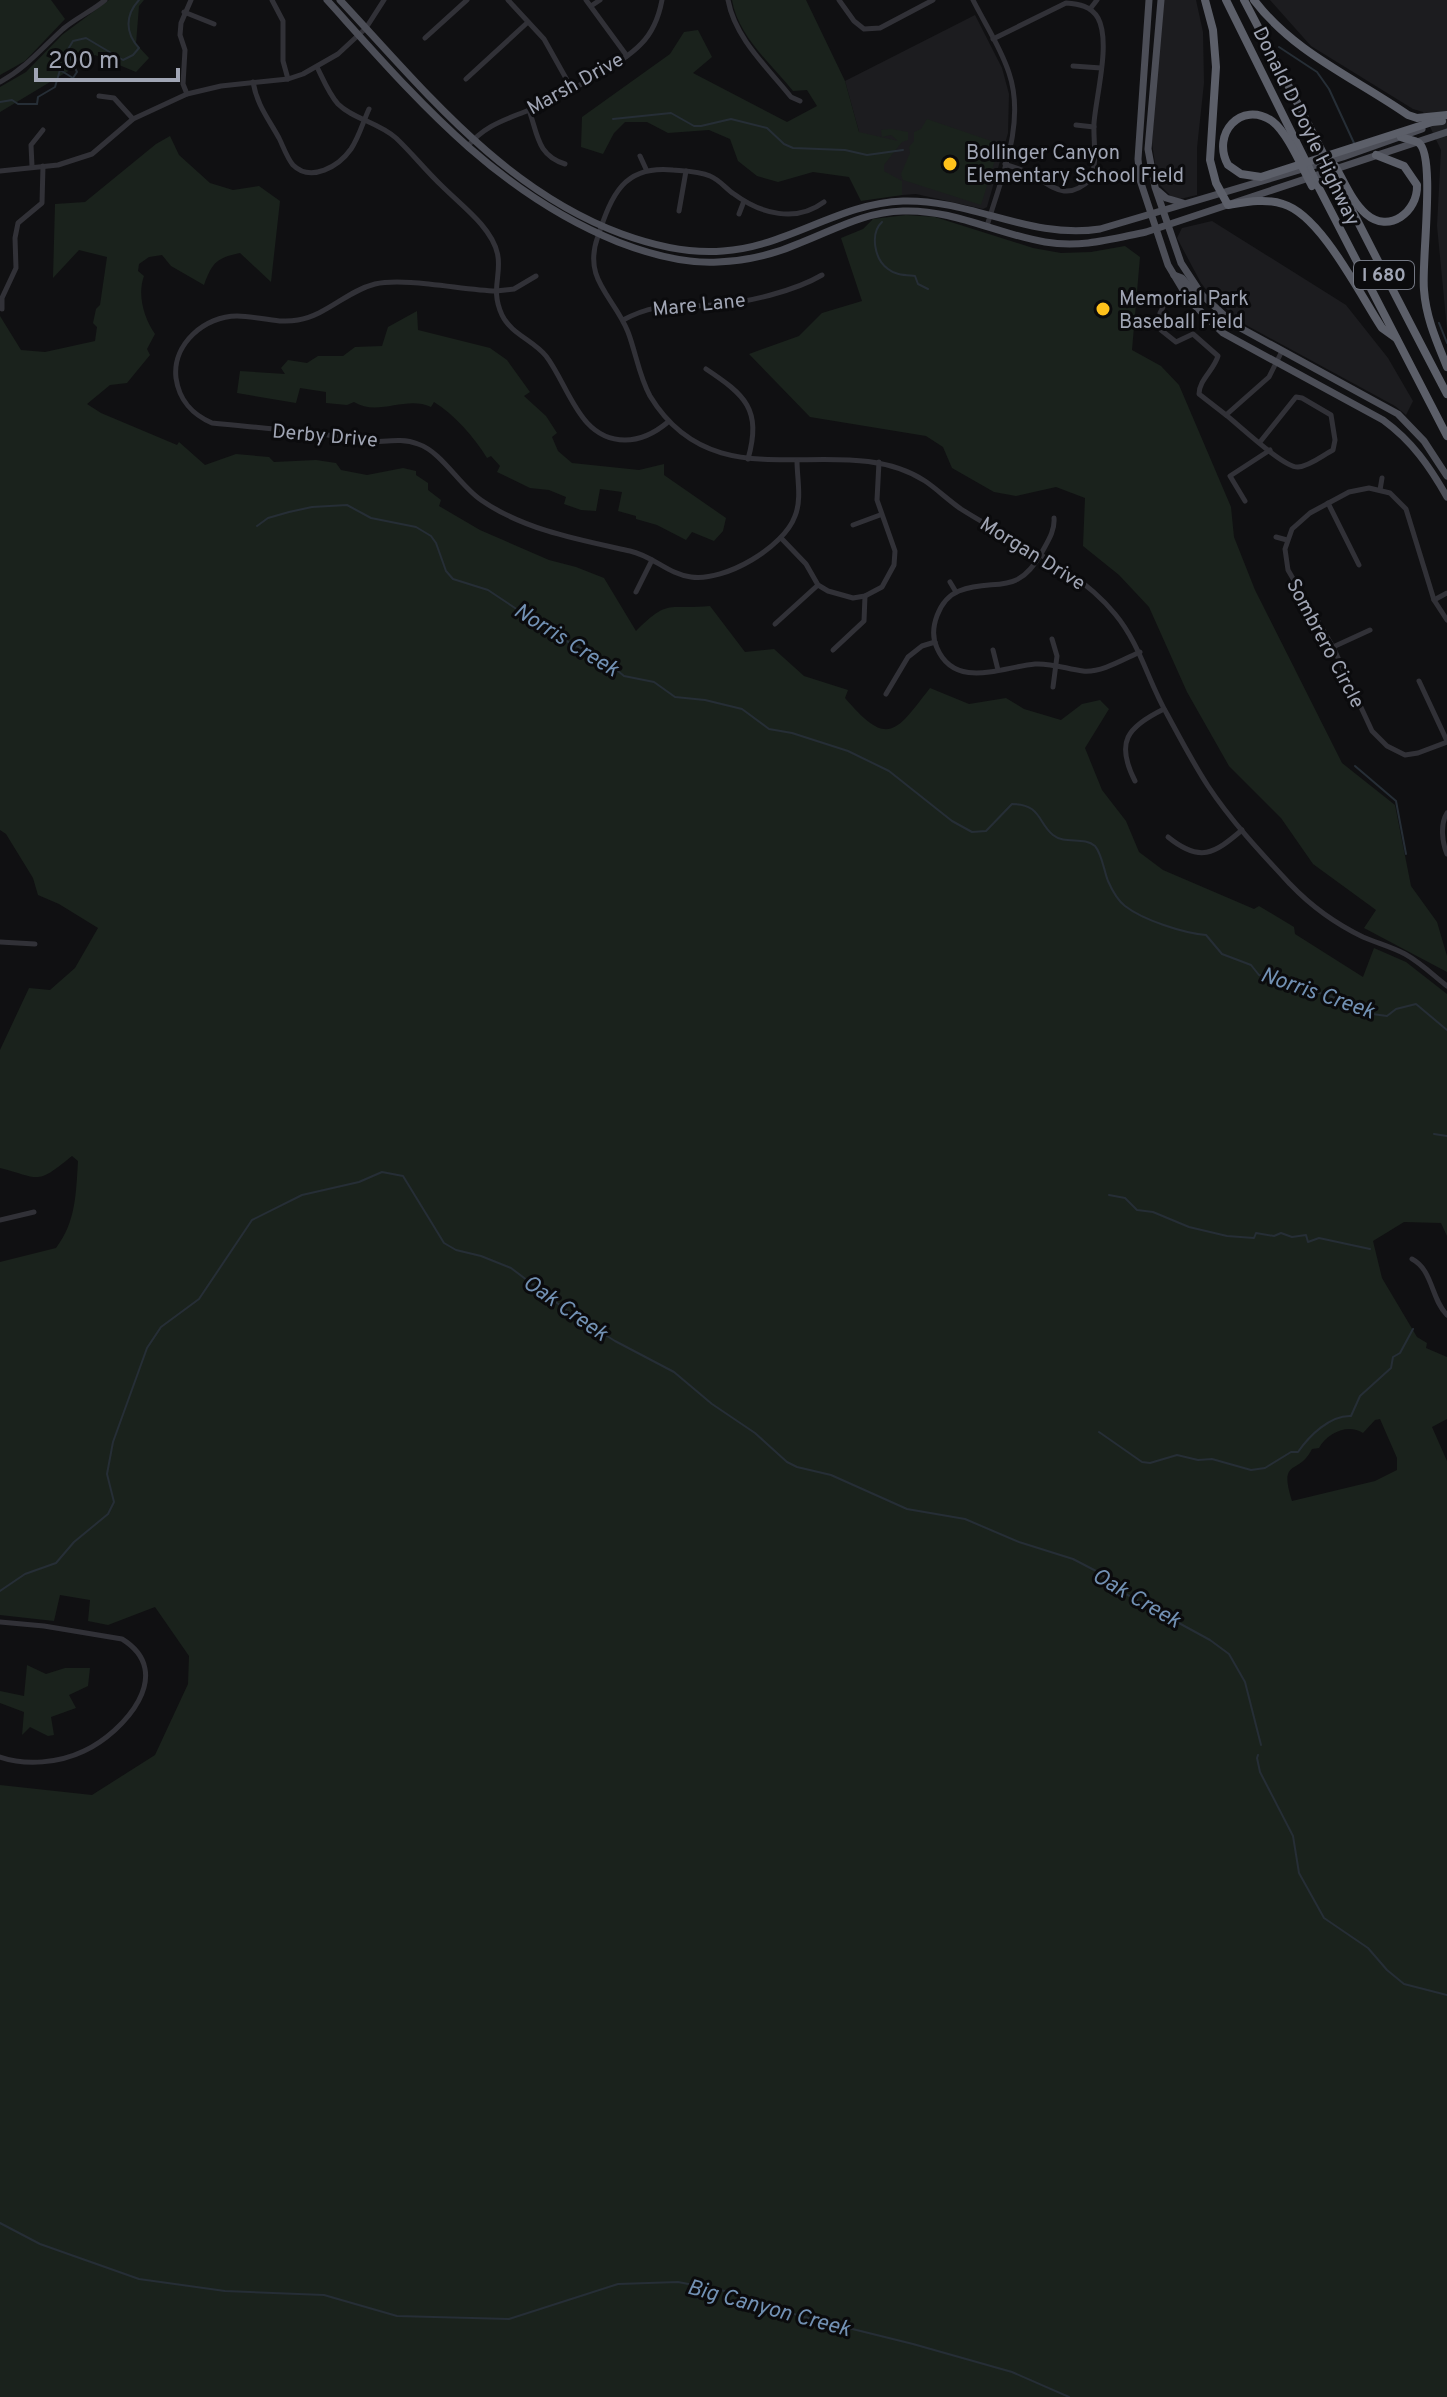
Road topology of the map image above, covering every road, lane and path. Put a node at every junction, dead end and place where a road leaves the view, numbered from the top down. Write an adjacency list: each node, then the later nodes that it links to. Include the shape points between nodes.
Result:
1 (105, 0): 38 (street)
2 (191, 0): 25 (street)
3 (272, 0): 36 (street, via 283,21)
4 (327, 0): 29 (main road)
5 (340, 0): 28 (main road)
6 (384, 0): 28 (street)
7 (467, 0): 30 (street)
8 (508, 0): 26 (street)
9 (586, 0): 23 (street)
10 (600, 0): 23 (street)
11 (662, 0): 32 (street, Marsh Drive, via 651,32)
12 (728, 0): 43 (street, via 739,33 791,97)
13 (839, 0): 14 (street, via 864,29 880,28)
14 (933, 0)
15 (973, 0): 31 (street)
16 (1097, 0): 24 (street)
17 (1149, 0): 78 (main road, via 1137,140 1140,180)
18 (1161, 0): 68 (main road, via 1148,149)
19 (1205, 0): 70 (highway, via 1216,67 1210,160)
20 (1226, 0): 69 (highway, Donald D Doyle Highway / I 680)
21 (1244, 0): 56 (highway, Donald D Doyle Highway / I 680)
22 (1254, 0): 48 (highway, via 1300,46 1408,115)
23 (591, 6): 32 (street)
24 (1090, 9): 31 (street, via 1057,5); 35 (street, via 1102,30)
25 (184, 12): 27 (street); 41 (street, via 180,35)
26 (528, 22): 37 (street); 40 (street, via 544,39)
27 (214, 24)
28 (366, 28): 29 (street); 55 (main road)
29 (359, 35): 34 (street); 55 (main road)
30 (425, 38)
31 (993, 39): 61 (street, via 1014,91 1014,133)
32 (627, 56): 40 (street, Marsh Drive)
33 (1073, 66): 35 (street)
34 (317, 67): 36 (street); 46 (street, via 340,106)
35 (1101, 68): 50 (street)
36 (288, 79): 39 (street)
37 (466, 79)
38 (0, 82)
39 (253, 82): 41 (street); 46 (street, via 257,104 291,162 305,172 325,171 341,160)
40 (572, 89): 45 (street, Marsh Drive)
41 (187, 94): 47 (street)
42 (99, 96): 47 (street, via 114,98)
43 (800, 101)
44 (369, 109): 46 (street)
45 (529, 110): 55 (street, Marsh Drive, via 496,122); 60 (street, via 542,149)
46 (365, 118): 86 (street, via 397,139 483,226 499,252)
47 (133, 119): 63 (street, via 92,154)
48 (1445, 119): 53 (main road); 59 (highway)
49 (1076, 125): 50 (street)
50 (1094, 127): 61 (street, via 1095,169 1076,189 1059,190)
51 (43, 130): 62 (street, via 31,145)
52 (1447, 132): 54 (main road)
53 (1401, 137): 54 (highway); 59 (main road)
54 (1418, 142): 57 (main road); 94 (highway, via 1428,186 1424,294)
55 (469, 144): 82 (main road)
56 (1324, 154): 57 (highway, via 1363,211 1377,220 1394,221 1413,206 1417,185 1404,166); 96 (highway, Donald D Doyle Highway / I 680)
57 (1376, 155): 59 (main road)
58 (640, 156): 64 (street)
59 (1344, 158): 67 (highway)
60 (565, 164)
61 (1005, 164): 79 (street)
62 (32, 166): 63 (street); 65 (street)
63 (43, 166): 89 (street, via 42,203 15,229 16,268)
64 (646, 169): 66 (street); 82 (street, via 620,188)
65 (0, 171)
66 (686, 171): 71 (street, via 715,178); 75 (street)
67 (1293, 174): 69 (highway, via 1261,177 1233,170 1222,150 1227,129 1248,116 1272,121 1312,187); 70 (main road); 74 (main road)
68 (1155, 187): 73 (main road, via 1166,198); 76 (main road)
69 (1320, 190): 91 (highway, Donald D Doyle Highway / I 680)
70 (1221, 193): 73 (main road); 74 (highway)
71 (744, 201): 72 (street, via 788,216 812,211); 77 (street)
72 (824, 202)
73 (1185, 203): 76 (main road)
74 (1228, 205): 80 (main road); 91 (highway, via 1274,201 1307,217 1382,328)
75 (679, 211)
76 (1163, 212): 78 (main road); 80 (main road)
77 (739, 214)
78 (1151, 215): 79 (main road, via 1071,232); 81 (main road)
79 (988, 222): 81 (main road, via 1042,242 1079,245); 82 (main road, via 935,203 886,202 763,245 725,251 671,248)
80 (1167, 225): 81 (main road); 87 (main road, via 1175,252)
81 (1155, 229): 84 (main road)
82 (600, 230): 90 (street, Morgan Drive, via 595,274)
83 (822, 275): 90 (street, Mare Lane, via 746,301 656,306)
84 (1174, 275): 87 (main road); 93 (main road, via 1189,300 1223,333)
85 (536, 276): 86 (street, via 514,289)
86 (496, 291): 98 (street, via 503,317 549,360 591,428 618,440 634,440); 118 (street, Derby Drive, via 386,283 358,290 299,320 216,320 197,330 179,353 178,388 194,413 212,423 421,445 462,485 503,513)
87 (1200, 291): 92 (main road, via 1235,325)
88 (1166, 301): 97 (street, via 1161,330 1176,342 1193,334 1218,356 1199,394)
89 (2, 309)
90 (623, 320): 98 (street, Morgan Drive, via 644,383)
91 (1397, 338): 99 (highway, Donald D Doyle Highway / I 680)
92 (1282, 351): 93 (street); 105 (main road, via 1398,414)
93 (1276, 363): 97 (street, via 1269,377); 108 (main road, via 1401,433 1429,465)
94 (1447, 367)
95 (706, 369): 102 (street, via 733,387 750,409 753,439)
96 (1447, 394)
97 (1226, 415): 100 (street)
98 (668, 422): 102 (street, Morgan Drive, via 707,445)
99 (1447, 436)
100 (1260, 442): 101 (street); 101 (street, via 1296,397 1331,415 1333,450 1297,467)
101 (1270, 450): 109 (street, via 1230,476)
102 (748, 459): 103 (street, Morgan Drive)
103 (797, 461): 104 (street, Morgan Drive); 115 (street, via 797,511)
104 (879, 462): 111 (street); 117 (street, Morgan Drive, via 913,475)
105 (1447, 476)
106 (1382, 478): 107 (street)
107 (1380, 490): 110 (street, via 1359,489); 126 (street, via 1406,509)
108 (1447, 497)
109 (1245, 501)
110 (1328, 503): 116 (street, via 1299,521); 119 (street)
111 (880, 515): 113 (street); 125 (street, via 893,542 894,565 882,587)
112 (1054, 518): 117 (street)
113 (853, 525)
114 (1276, 537): 116 (street)
115 (782, 539): 118 (street, Derby Drive, via 712,577 679,575); 121 (street)
116 (1287, 540): 132 (street, Sombrero Circle, via 1288,570)
117 (1040, 556): 123 (street, via 1017,580); 135 (street, Morgan Drive, via 1106,603)
118 (652, 560): 122 (street)
119 (1359, 565)
120 (950, 582): 123 (street)
121 (818, 585): 125 (street, via 839,595); 128 (street)
122 (636, 592)
123 (956, 592): 131 (street, via 936,618)
124 (1447, 593): 126 (street)
125 (865, 596): 133 (street, via 864,621)
126 (1434, 600): 127 (street)
127 (1447, 620)
128 (775, 624)
129 (1370, 630): 132 (street)
130 (1052, 639): 136 (street)
131 (935, 642): 137 (street, via 944,660 957,669 978,674); 140 (street, via 915,650)
132 (1333, 647): 142 (street, Sombrero Circle, via 1372,731 1387,746 1404,758)
133 (833, 650)
134 (993, 650): 137 (street)
135 (1140, 652): 136 (street, via 1091,671); 141 (street, Morgan Drive)
136 (1055, 665): 137 (street); 139 (street)
137 (998, 670)
138 (1419, 681): 142 (street)
139 (1053, 687)
140 (886, 694)
141 (1164, 709): 143 (street, via 1145,718 1125,740); 145 (street, Morgan Drive, via 1208,787)
142 (1447, 741)
143 (1135, 781)
144 (1443, 815): 147 (street)
145 (1242, 830): 146 (street, via 1216,850 1201,854); 150 (street, Morgan Drive, via 1320,911 1405,954)
146 (1168, 837)
147 (1447, 854)
148 (0, 942): 149 (street)
149 (35, 944)
150 (1447, 986)
151 (34, 1212): 152 (street)
152 (0, 1220)
153 (1412, 1259): 154 (street, via 1421,1264)
154 (1447, 1315)
155 (0, 1622): 156 (street, via 122,1639 140,1657 146,1677 143,1692 113,1733 83,1752 45,1762)
156 (0, 1757)

